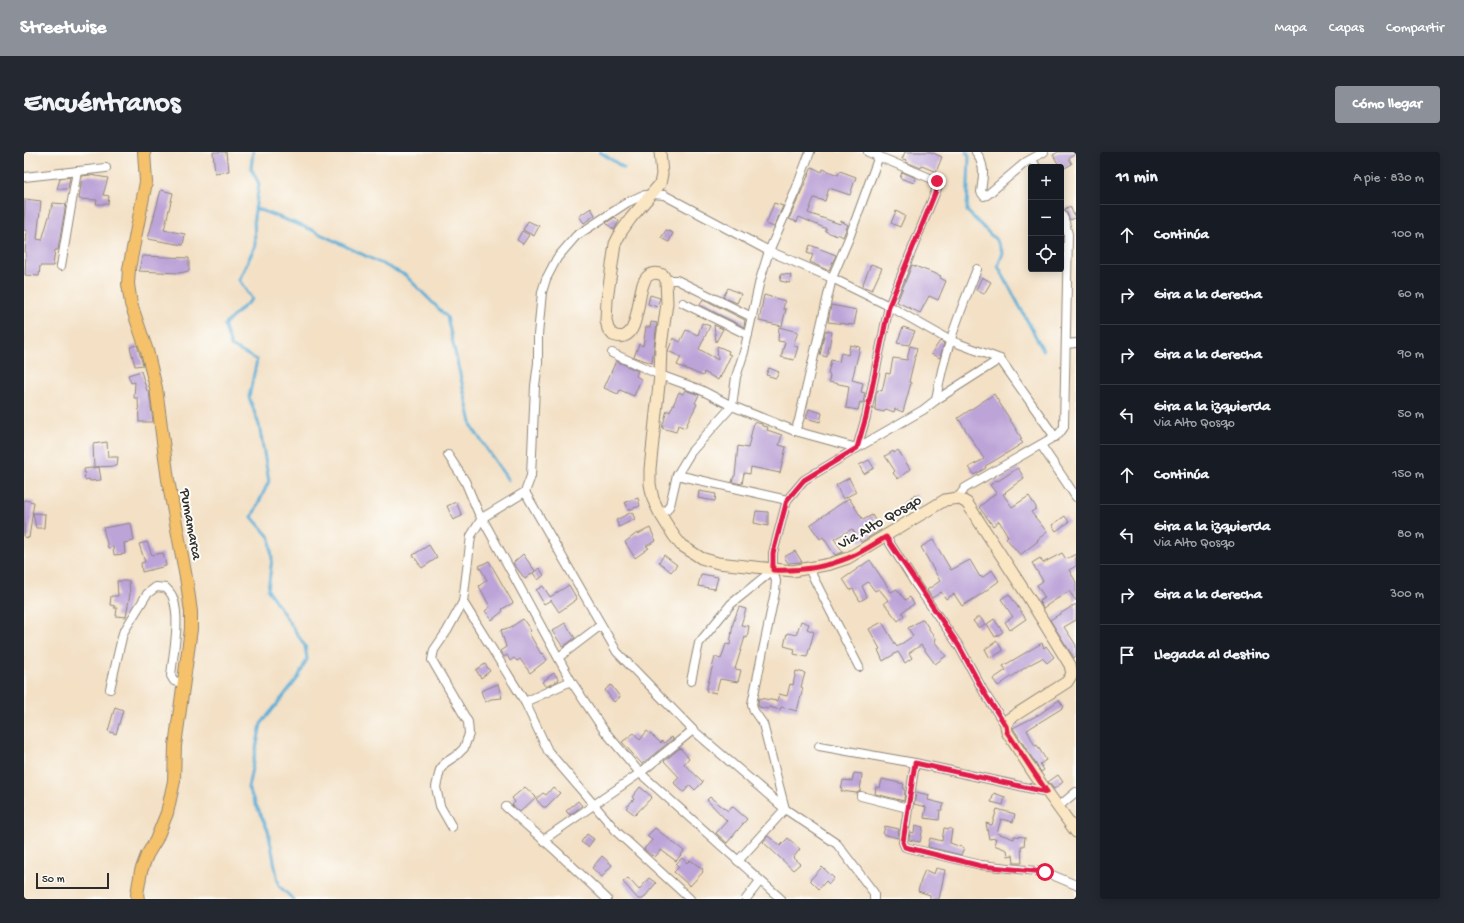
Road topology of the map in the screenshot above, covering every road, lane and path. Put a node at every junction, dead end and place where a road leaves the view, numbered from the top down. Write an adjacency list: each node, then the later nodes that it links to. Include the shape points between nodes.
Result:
1 (144, 152): 55 (main road, Pumamarca, via 146,182 128,284 131,304 156,388 168,480 191,612)
2 (660, 152): 13 (street, via 662,174 660,184)
3 (810, 152): 15 (street)
4 (868, 152): 7 (street)
5 (976, 152): 8 (street, via 982,160 984,171 981,192 984,196)
6 (1044, 152): 8 (street)
7 (879, 156): 18 (street); 21 (street, via 937,181 938,186)
8 (1032, 159): 9 (street)
9 (1034, 164)
10 (106, 168): 11 (street)
11 (77, 171): 12 (street); 16 (street)
12 (24, 177)
13 (652, 194): 15 (street, via 664,195); 19 (street, via 631,218 615,244 606,320 613,335 623,336 633,328 645,278 657,273 663,275); 39 (street, via 628,202 576,236 557,258 546,279 542,292 538,335 531,476)
14 (1064, 219): 26 (street, via 1068,234)
15 (769, 251): 18 (street); 22 (street)
16 (61, 266)
17 (977, 269): 24 (street)
18 (832, 278): 21 (street); 32 (street)
19 (666, 280): 22 (street, via 677,280); 29 (street, Via Alto Qosqo, via 667,303)
20 (683, 303): 23 (street)
21 (889, 306): 24 (street); 35 (street)
22 (752, 317): 23 (street)
23 (748, 335): 31 (street, via 736,377)
24 (949, 340): 28 (street); 30 (street)
25 (1076, 343): 26 (street)
26 (1066, 344): 33 (street, via 1064,427)
27 (612, 353): 29 (street)
28 (1000, 359): 30 (street); 33 (street)
29 (660, 375): 31 (street, via 701,390); 43 (street, Via Alto Qosqo, via 650,469 653,499)
30 (936, 400): 35 (street)
31 (732, 406): 32 (street); 37 (street, via 691,452)
32 (795, 431): 35 (street)
33 (1055, 437): 34 (street)
34 (1041, 445): 38 (street); 40 (street, via 965,488)
35 (857, 448): 42 (street, via 804,480)
36 (448, 455): 44 (street, via 465,481)
37 (677, 475): 42 (street); 43 (street, via 670,505 667,510)
38 (1073, 488): 41 (street)
39 (525, 492): 44 (street); 49 (street)
40 (958, 498): 45 (street, Via Alto Qosqo, via 945,500); 52 (street, via 967,503)
41 (1076, 498)
42 (787, 500): 47 (street, via 773,553)
43 (659, 512): 47 (street, Via Alto Qosqo, via 681,544 701,558 718,564)
44 (482, 518): 48 (street, via 471,536); 50 (street)
45 (886, 537): 46 (street, Via Alto Qosqo, via 848,558); 58 (street, via 959,646)
46 (809, 569): 47 (street, Via Alto Qosqo); 51 (street)
47 (773, 570): 54 (street, via 731,604 699,643); 70 (street, via 775,592 752,704 764,724)
48 (463, 602): 57 (street); 71 (street, via 434,650 432,660 468,722 469,734 464,748 445,763 440,770 436,787 440,806)
49 (601, 625): 50 (street); 59 (street, via 617,652)
50 (559, 657): 53 (street)
51 (859, 667)
52 (1074, 673): 58 (street, via 1067,682 1010,719)
53 (571, 681): 57 (street); 62 (street, via 604,729)
54 (691, 681)
55 (183, 683): 56 (street, via 174,681 171,676 177,623 176,606 173,596 166,588 156,587 147,594 123,633); 77 (main road, Pumamarca, via 175,746 174,781 167,812 141,871)
56 (110, 689)
57 (525, 702): 66 (street, via 548,751)
58 (1006, 726): 63 (street, via 1007,732)
59 (693, 730): 62 (street); 70 (street)
60 (819, 746): 61 (street)
61 (915, 763): 63 (street); 69 (street)
62 (640, 773): 66 (street); 74 (street)
63 (1047, 792): 68 (street)
64 (1076, 792): 68 (street)
65 (860, 796): 69 (street)
66 (594, 806): 73 (street); 79 (street, via 618,834)
67 (506, 807): 73 (street)
68 (1058, 807): 72 (street)
69 (908, 808): 76 (street, via 903,842 905,847 981,866 1045,872)
70 (785, 809): 74 (street); 82 (street, via 837,844 874,893)
71 (452, 827)
72 (1076, 832)
73 (543, 840): 78 (street)
74 (738, 861): 75 (street)
75 (760, 881): 80 (street); 81 (street)
76 (1076, 885)
77 (138, 899)
78 (607, 899)
79 (690, 899)
80 (746, 899)
81 (781, 899)
82 (874, 899)

